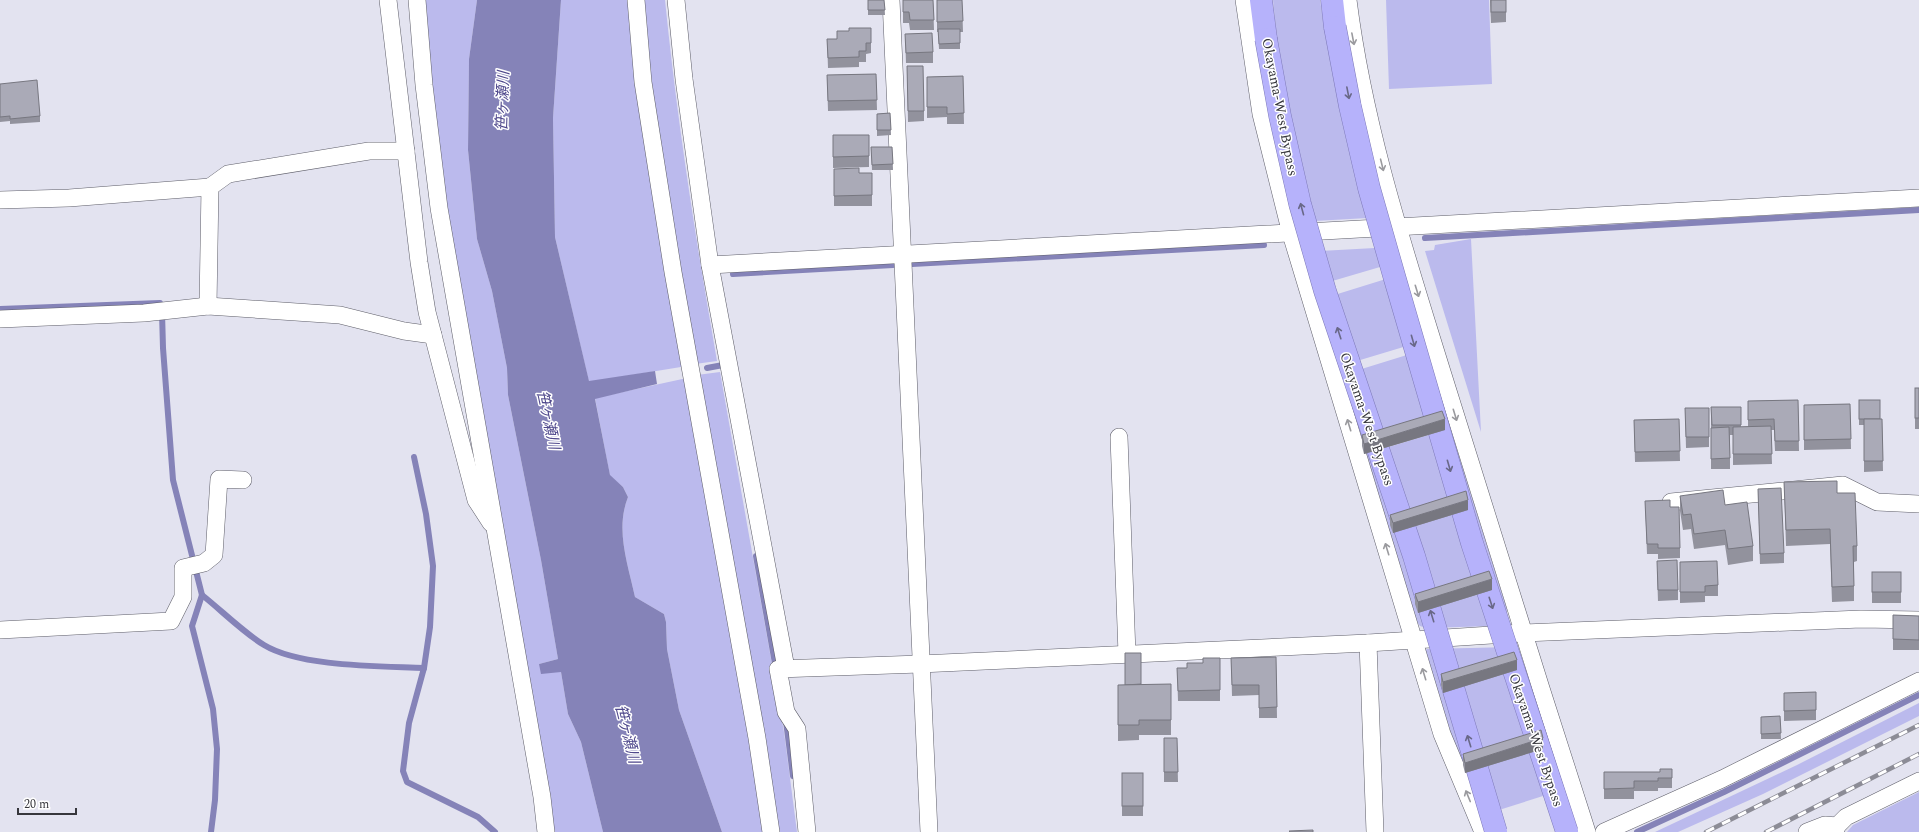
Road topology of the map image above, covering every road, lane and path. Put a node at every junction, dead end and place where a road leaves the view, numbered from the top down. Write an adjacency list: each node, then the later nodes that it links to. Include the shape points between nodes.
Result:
1 (388, 0): 10 (street)
2 (417, 0): 25 (street, via 439,208)
3 (636, 0): 38 (street, via 642,82 757,738)
4 (676, 0): 17 (street, via 684,79)
5 (891, 0): 16 (street)
6 (1244, 0): 15 (street, via 1260,114)
7 (1260, 0): 43 (highway, Okayama-West Bypass, one-way to 7, bridge, via 1414,556 1325,291 1300,204 1280,116)
8 (1332, 0): 44 (highway, Okayama-West Bypass, one-way to 44, bridge, via 1350,106 1395,279 1472,543)
9 (1348, 0): 14 (street, one-way to 14, via 1366,100)
10 (406, 151): 11 (street, via 369,151 228,174); 20 (street, via 419,262)
11 (210, 187): 13 (street, via 69,198); 18 (street)
12 (1919, 198): 14 (street)
13 (0, 200)
14 (1397, 228): 15 (street); 28 (street, one-way to 28)
15 (1291, 234): 16 (street); 29 (street, one-way to 15)
16 (902, 254): 17 (street); 32 (street)
17 (710, 265): 33 (street)
18 (208, 306): 19 (street, via 144,313); 20 (street, via 340,315 404,331)
19 (0, 319)
20 (433, 335): 25 (street, via 476,500)
21 (1119, 437): 31 (street)
22 (243, 480): 27 (street, via 219,479 214,555 204,563 183,568 183,597 172,621)
23 (1671, 502): 24 (street, via 1843,485 1877,502)
24 (1919, 504)
25 (495, 530): 37 (street, via 542,796)
26 (1919, 620): 28 (street, via 1861,619)
27 (0, 630)
28 (1522, 633): 29 (street); 45 (street)
29 (1414, 639): 30 (street); 42 (street, one-way to 29, via 1442,734)
30 (1368, 643): 31 (street); 41 (street)
31 (1127, 654): 32 (street)
32 (920, 664): 33 (street); 40 (street)
33 (786, 668): 39 (street, via 778,668 786,712 797,729)
34 (1919, 681): 46 (street, via 1722,779)
35 (1919, 780): 36 (street, via 1846,817)
36 (1836, 829): 47 (street, via 1825,825)
37 (546, 832)
38 (770, 832)
39 (807, 832)
40 (929, 832)
41 (1375, 832)
42 (1482, 832)
43 (1496, 832)
44 (1567, 832)
45 (1587, 832)
46 (1604, 832)
47 (1807, 832)

